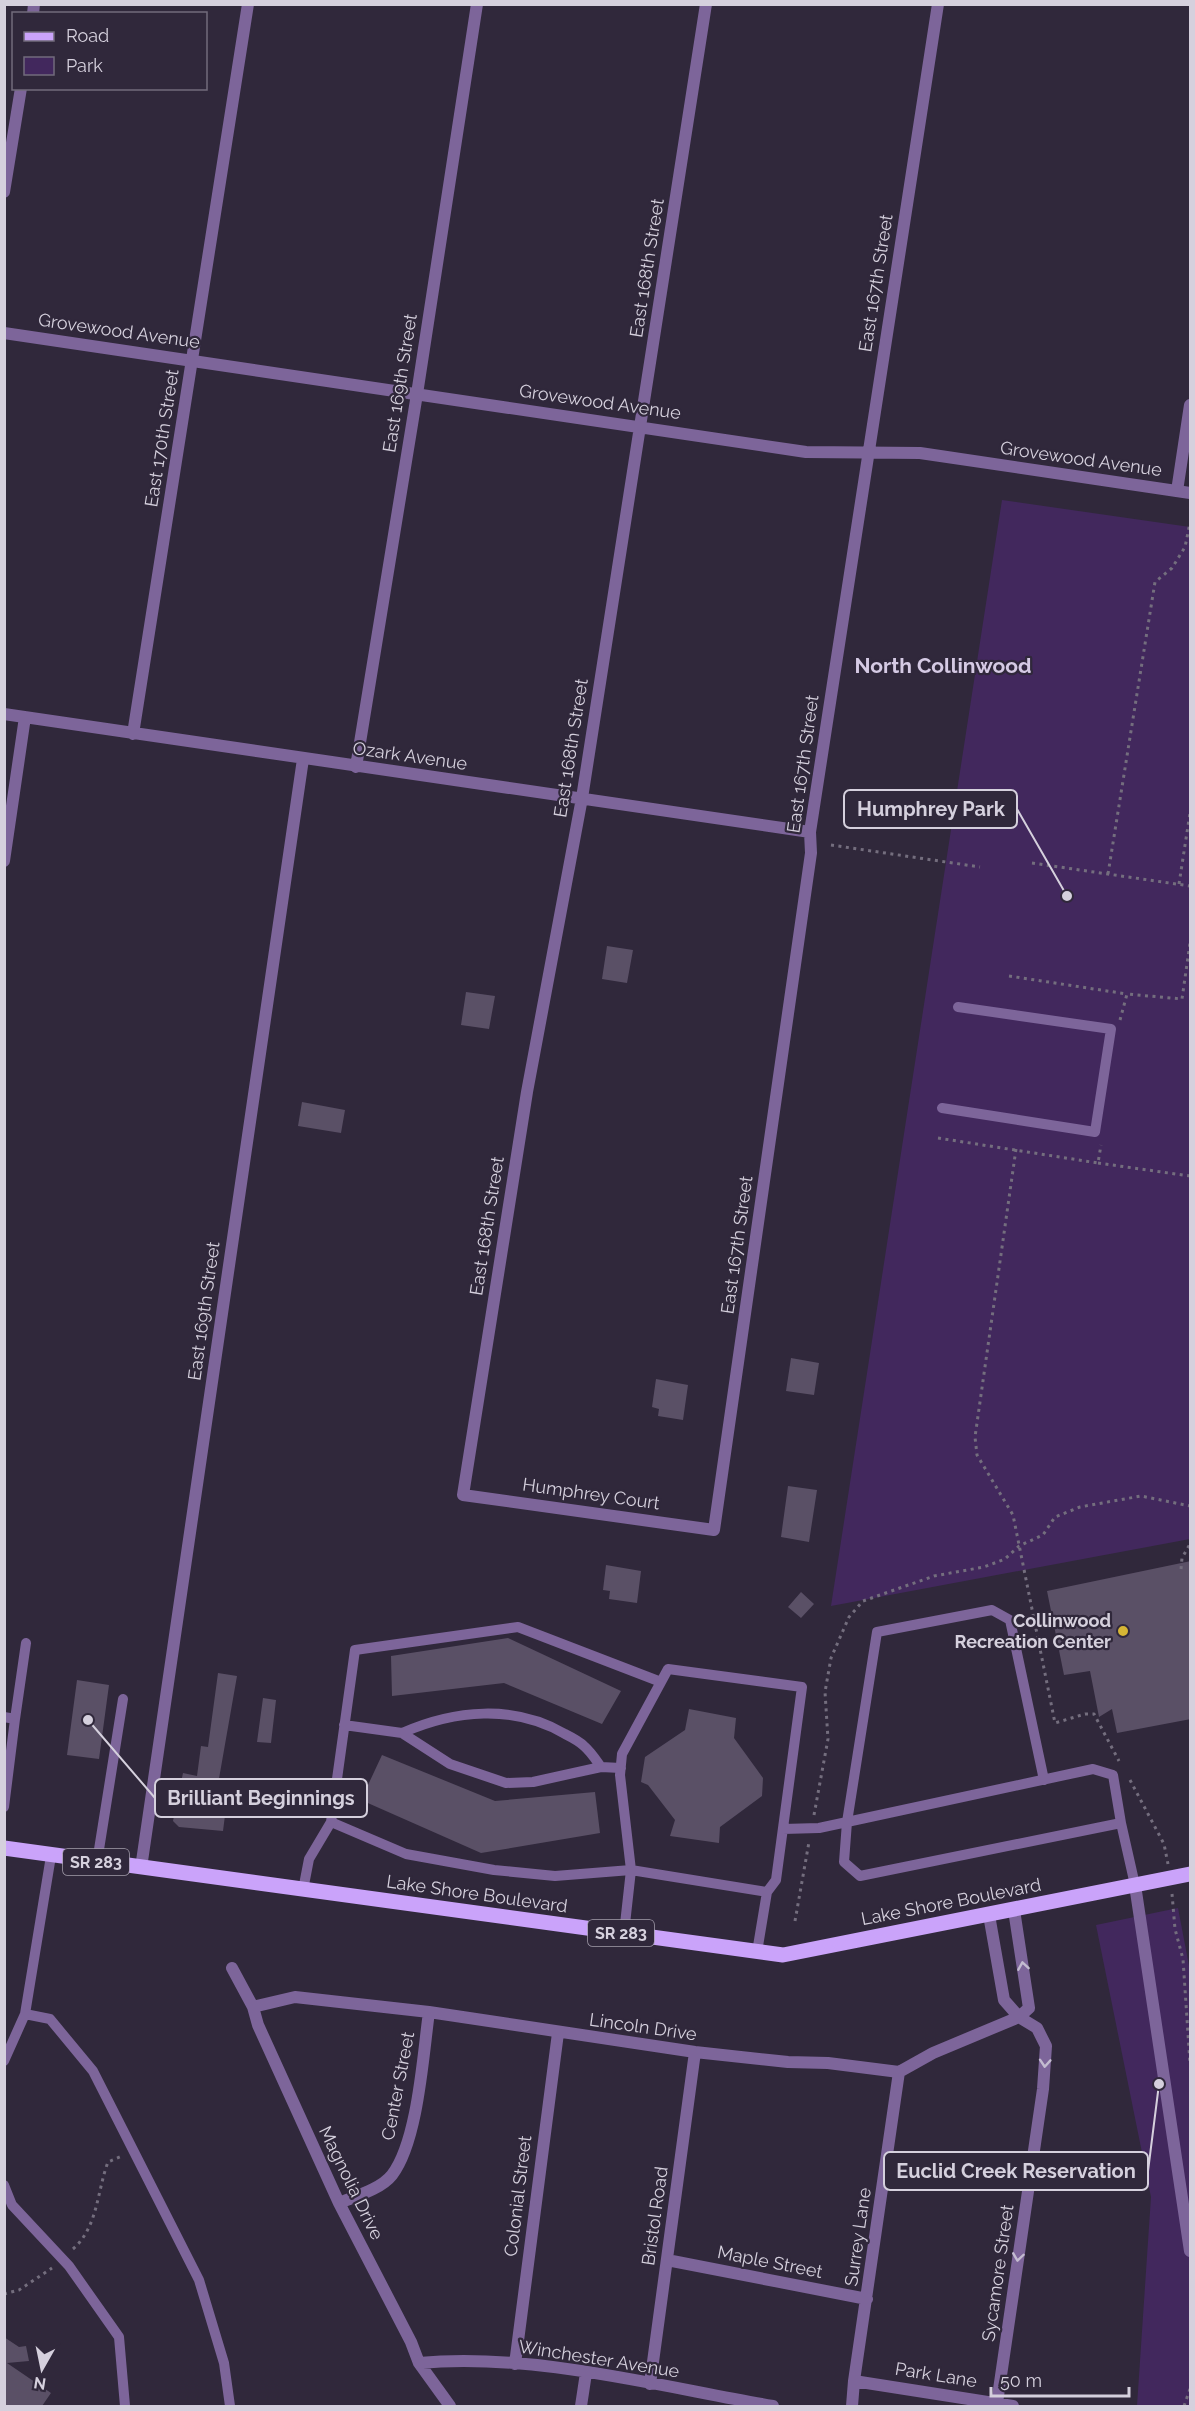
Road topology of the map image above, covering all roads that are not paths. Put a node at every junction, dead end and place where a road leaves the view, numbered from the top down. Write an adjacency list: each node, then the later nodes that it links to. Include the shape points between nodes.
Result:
1 (248, 4): 8 (street, East 170th Street)
2 (477, 4): 9 (street, East 169th Street)
3 (706, 4): 11 (street, East 168th Street)
4 (938, 4): 12 (street, East 167th Street)
5 (21, 90): 6 (street)
6 (4, 192)
7 (4, 333): 8 (street, Grovewood Avenue)
8 (192, 360): 9 (street, Grovewood Avenue); 17 (street, East 170th Street)
9 (417, 394): 11 (street, Grovewood Avenue); 19 (street, East 169th Street)
10 (1191, 405): 13 (street)
11 (641, 426): 12 (street, Grovewood Avenue, via 806,452); 20 (street, East 168th Street)
12 (868, 452): 13 (street, Grovewood Avenue, via 920,453); 21 (street, East 167th Street)
13 (1177, 492): 14 (street, Grovewood Avenue)
14 (1191, 494)
15 (4, 714): 16 (street, Ozark Avenue)
16 (26, 717): 17 (street, Ozark Avenue); 22 (street)
17 (133, 734): 18 (street, Ozark Avenue)
18 (303, 759): 19 (street, Ozark Avenue); 44 (street, East 169th Street)
19 (356, 767): 20 (street, Ozark Avenue)
20 (582, 798): 21 (street, Ozark Avenue); 25 (street, East 168th Street, via 527,1092)
21 (810, 832): 26 (street, East 167th Street, via 811,853)
22 (4, 861)
23 (958, 1007): 24 (lane, via 1111,1029 1095,1132)
24 (942, 1108)
25 (463, 1495): 26 (street, Humphrey Court)
26 (714, 1530)
27 (26, 1643): 30 (lane)
28 (661, 1682): 31 (lane, via 518,1627 355,1650); 34 (lane, via 622,1754); 40 (lane, via 668,1669 802,1687)
29 (123, 1699): 43 (lane)
30 (10, 1718): 36 (lane)
31 (344, 1725): 32 (lane); 37 (lane)
32 (402, 1734): 33 (lane, via 450,1764 506,1783 533,1782); 33 (lane, via 430,1721 498,1712 524,1715 584,1745)
33 (602, 1767): 34 (lane)
34 (621, 1768): 45 (lane)
35 (1044, 1780): 38 (lane); 38 (lane, via 1010,1620 992,1610 877,1632); 39 (lane, via 1093,1769 1113,1775)
36 (4, 1807)
37 (331, 1822): 45 (lane, via 406,1854 494,1870 555,1876); 48 (lane, via 309,1859)
38 (847, 1822): 39 (lane, via 844,1862 860,1876); 40 (lane)
39 (1122, 1823): 47 (lane)
40 (783, 1829): 49 (lane, via 776,1880)
41 (4, 1848): 42 (main road, Lake Shore Boulevard / SR 283)
42 (51, 1856): 43 (main road, Lake Shore Boulevard / SR 283); 57 (lane)
43 (97, 1862): 44 (main road, Lake Shore Boulevard / SR 283)
44 (141, 1868): 48 (main road, Lake Shore Boulevard / SR 283)
45 (631, 1870): 49 (lane); 52 (lane)
46 (1191, 1874): 47 (main road, Lake Shore Boulevard / SR 283)
47 (1135, 1885): 50 (main road, Lake Shore Boulevard / SR 283); 65 (street)
48 (303, 1890): 52 (main road, Lake Shore Boulevard / SR 283)
49 (767, 1892): 53 (lane)
50 (1014, 1910): 51 (main road, Lake Shore Boulevard / SR 283); 58 (street, one-way to 50, via 1029,2008)
51 (989, 1914): 53 (main road, Lake Shore Boulevard / SR 283, via 783,1955); 58 (street, Sycamore Street, via 1004,2000)
52 (624, 1934): 53 (main road, Lake Shore Boulevard / SR 283)
53 (758, 1952)
54 (232, 1968): 55 (street, Magnolia Drive)
55 (253, 2007): 56 (street, Lincoln Drive, via 295,1998); 64 (street, Magnolia Drive)
56 (429, 2012): 59 (street, Lincoln Drive); 64 (street, Center Street, via 412,2126 400,2160 392,2176 380,2185)
57 (25, 2014): 61 (lane); 76 (lane, via 50,2019 93,2071 199,2280 224,2363)
58 (1019, 2017): 62 (street, via 933,2053); 74 (street, Sycamore Street, one-way to 74, via 1037,2028 1046,2046)
59 (558, 2033): 60 (street, Lincoln Drive); 69 (street, Colonial Street)
60 (695, 2052): 62 (street, Lincoln Drive); 66 (street, Bristol Road)
61 (4, 2061)
62 (899, 2072): 67 (street, Surrey Lane)
63 (4, 2185): 75 (lane, via 12,2205 62,2259 119,2337)
64 (339, 2203): 68 (street, Magnolia Drive)
65 (1191, 2251)
66 (667, 2260): 67 (street, Maple Street); 72 (street, Bristol Road)
67 (867, 2299): 71 (street, Surrey Lane)
68 (419, 2363): 69 (street, Winchester Avenue, via 445,2360); 77 (street, Magnolia Drive)
69 (515, 2364): 70 (street, Winchester Avenue)
70 (586, 2373): 72 (street, Winchester Avenue); 78 (street)
71 (854, 2381): 74 (street, Park Lane); 80 (street, Surrey Lane)
72 (650, 2384): 73 (street, Winchester Avenue)
73 (709, 2401): 79 (street, Winchester Avenue)
74 (997, 2403): 81 (street, Park Lane)
75 (125, 2406)
76 (230, 2406)
77 (450, 2406)
78 (581, 2406)
79 (773, 2406)
80 (852, 2406)
81 (1013, 2406)

